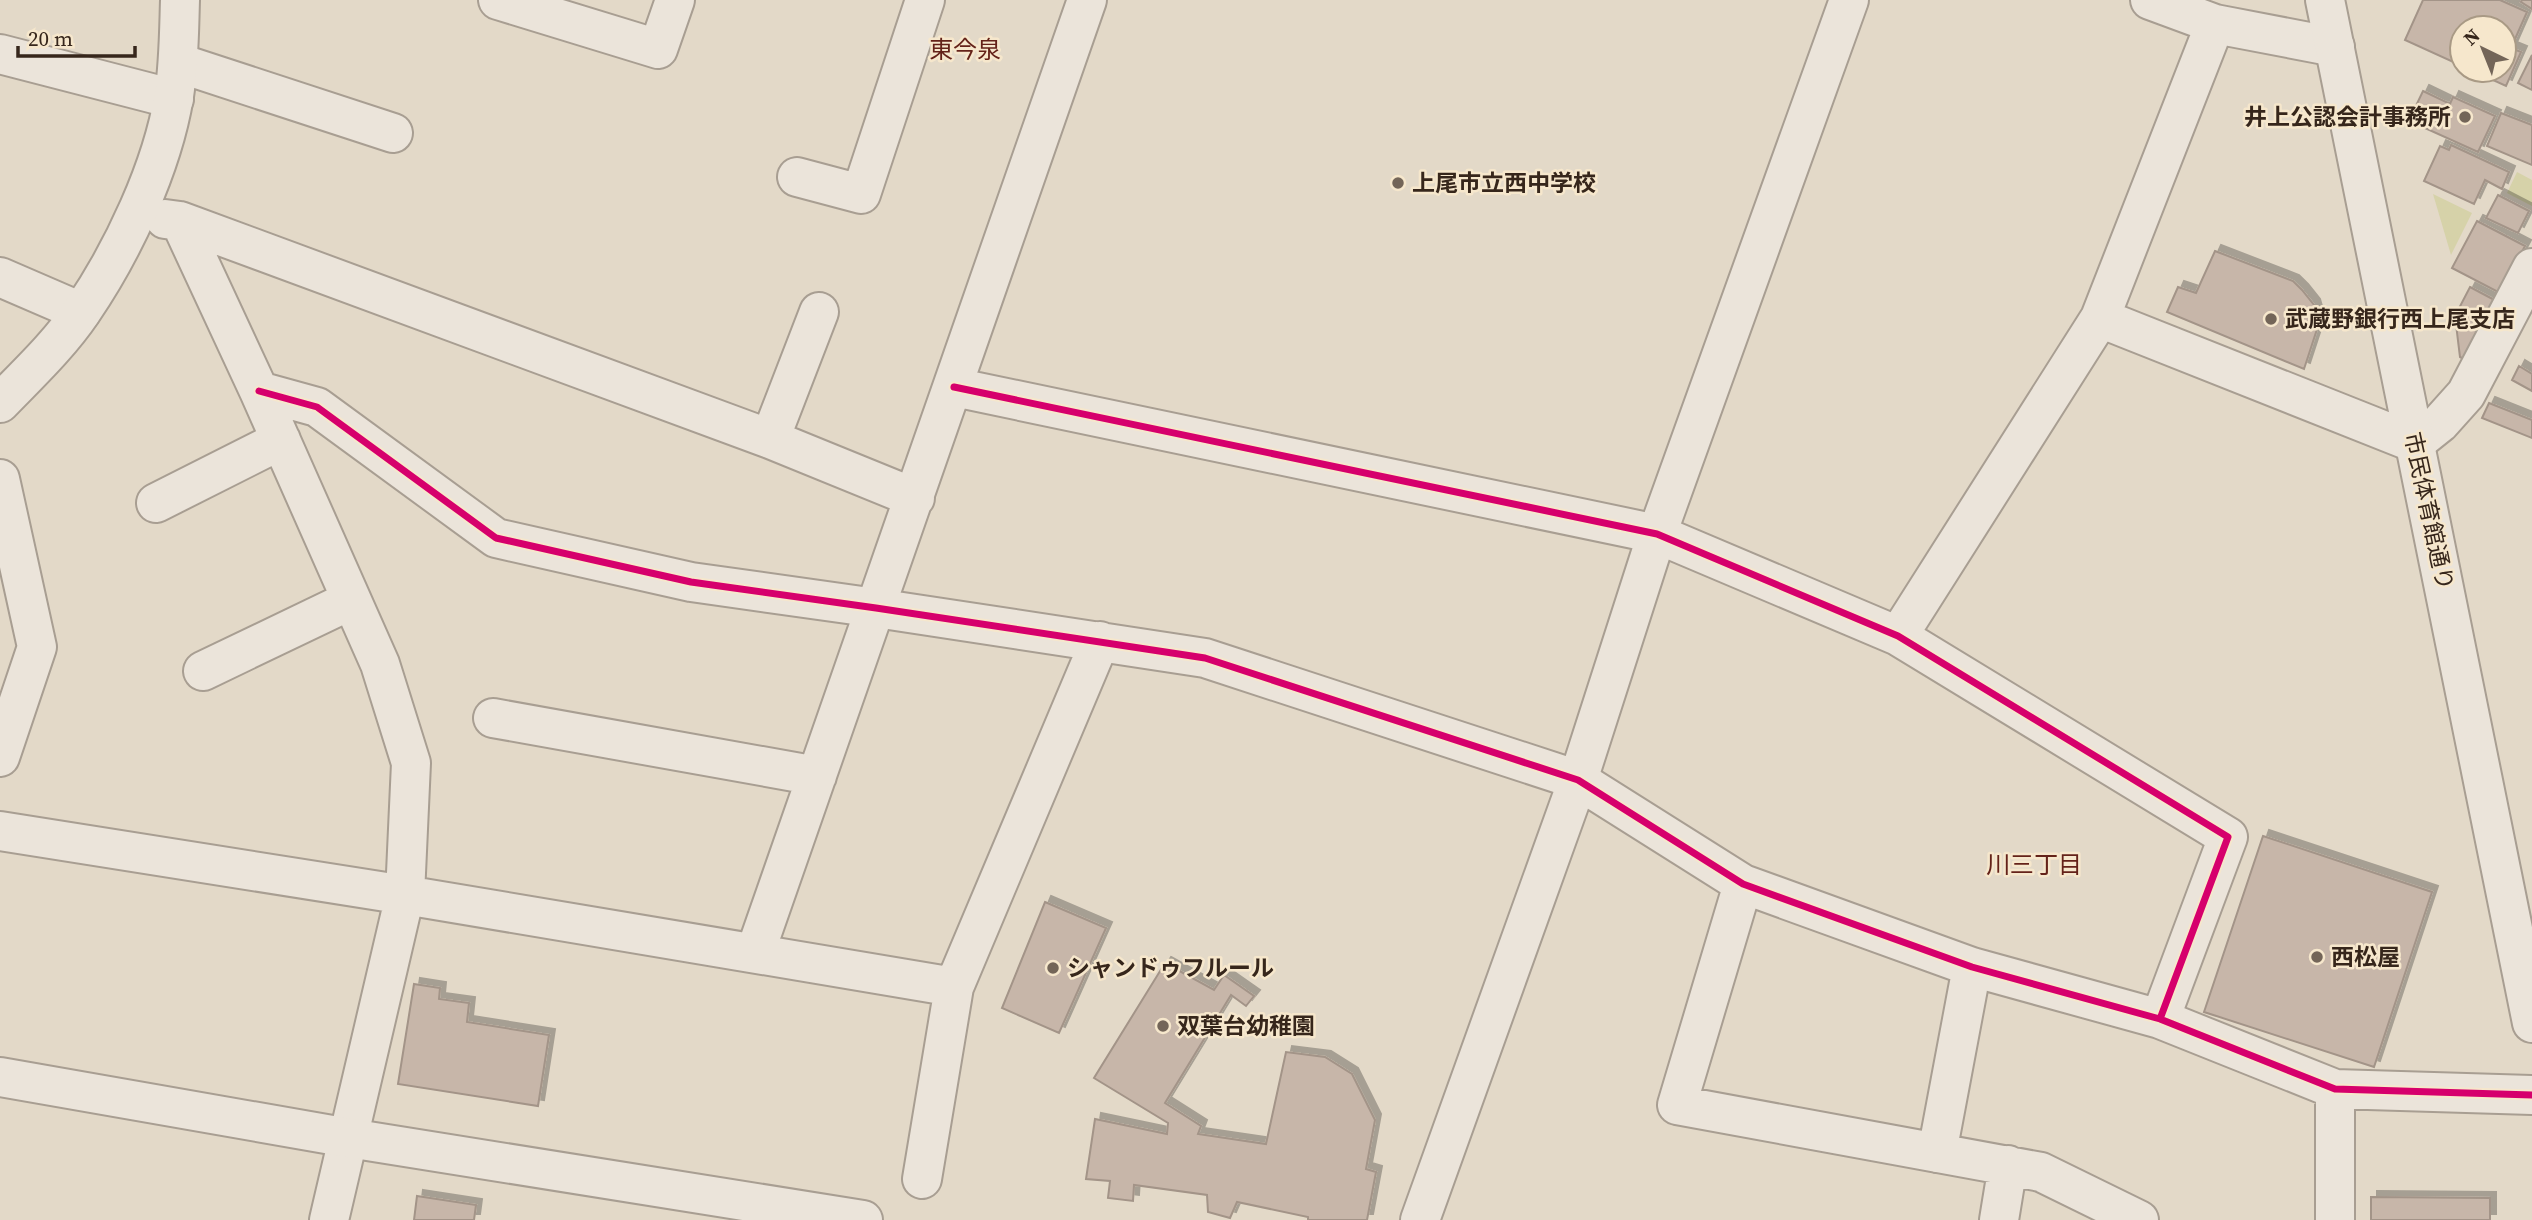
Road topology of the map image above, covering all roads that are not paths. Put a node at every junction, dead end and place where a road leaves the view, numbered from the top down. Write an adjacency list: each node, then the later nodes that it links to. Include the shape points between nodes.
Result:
1 (180, 0): 12 (street)
2 (498, 0): 3 (street, via 658,49)
3 (675, 0)
4 (925, 0): 14 (street, via 861,194)
5 (1087, 0): 22 (street)
6 (1849, 0): 31 (street)
7 (2150, 0): 9 (street)
8 (2325, 0): 10 (street, 市民体育館通り)
9 (2215, 24): 10 (street); 21 (street)
10 (2335, 47): 27 (street, 市民体育館通り)
11 (0, 54): 12 (street)
12 (176, 81): 13 (street); 15 (street, via 155,169)
13 (393, 133)
14 (797, 177)
15 (136, 213): 16 (street); 19 (street)
16 (180, 221): 23 (street); 25 (street)
17 (2532, 268): 27 (street, via 2466,394)
18 (0, 276): 19 (street)
19 (81, 312): 24 (street)
20 (819, 312): 25 (street)
21 (2100, 318): 27 (street); 34 (street)
22 (954, 387): 29 (street); 31 (street)
23 (259, 391): 26 (street); 33 (street, via 317,407 496,538 691,582)
24 (0, 403)
25 (770, 439): 29 (street)
26 (281, 440): 30 (street); 32 (street)
27 (2415, 443): 48 (street, 市民体育館通り)
28 (0, 479): 38 (street, via 37,647)
29 (915, 498): 33 (street)
30 (156, 503)
31 (1657, 534): 34 (street); 40 (street)
32 (351, 600): 36 (street); 43 (street, via 380,664 411,763)
33 (876, 608): 35 (street); 39 (street)
34 (1898, 636): 47 (street, via 2228,837)
35 (1100, 641): 40 (street, via 1205,658); 46 (street)
36 (203, 671)
37 (493, 719): 39 (street)
38 (0, 757)
39 (817, 776): 44 (street)
40 (1578, 780): 42 (street); 58 (street)
41 (0, 831): 43 (street)
42 (1743, 884): 45 (street); 53 (street, via 1677,1105)
43 (405, 895): 44 (street); 52 (street)
44 (755, 953): 46 (street)
45 (1972, 967): 47 (street); 53 (street)
46 (954, 986): 55 (street)
47 (2160, 1019): 50 (street)
48 (2532, 1023)
49 (0, 1077): 52 (street)
50 (2335, 1089): 51 (street); 61 (street)
51 (2532, 1095)
52 (349, 1138): 56 (street); 57 (street)
53 (1937, 1153): 54 (street)
54 (2008, 1165): 59 (street); 60 (street, via 2041,1171)
55 (922, 1179)
56 (329, 1220)
57 (863, 1220)
58 (1420, 1220)
59 (1999, 1220)
60 (2139, 1220)
61 (2335, 1220)

